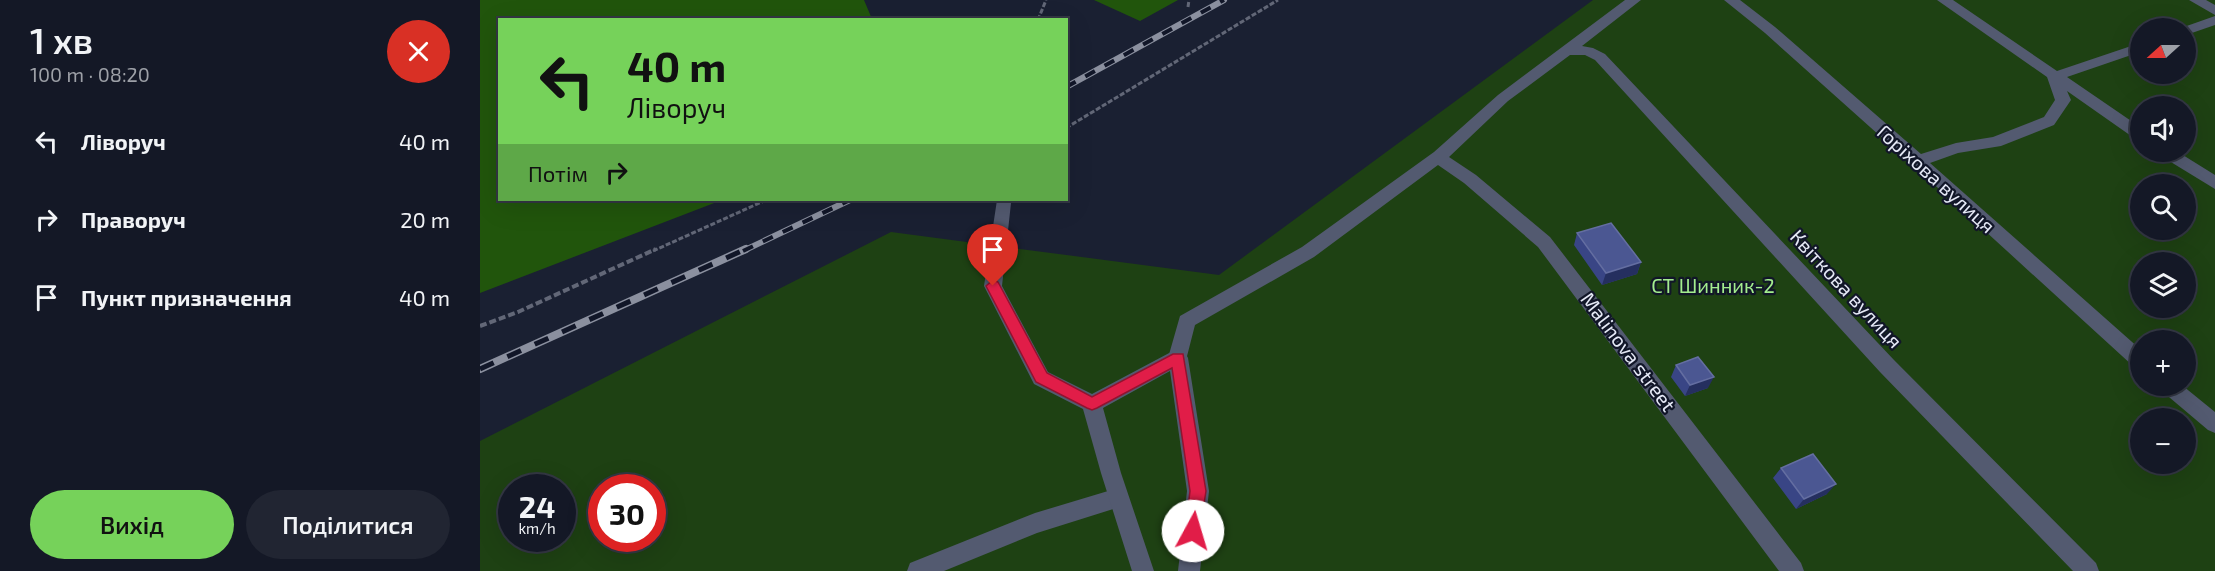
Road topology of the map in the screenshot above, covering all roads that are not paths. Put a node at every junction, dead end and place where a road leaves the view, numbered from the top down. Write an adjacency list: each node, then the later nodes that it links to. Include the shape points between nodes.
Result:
1 (1634, 0): 8 (street)
2 (1731, 0): 13 (street, Горіхова вулиця, via 1770,30)
3 (1944, 0): 10 (street)
4 (2196, 0): 5 (street)
5 (2215, 11)
6 (2215, 21): 7 (street)
7 (2196, 28)
8 (1568, 50): 12 (street, via 1503,98); 27 (street, Квіткова вулиця, via 1588,51 1600,57 1879,357)
9 (2130, 50): 10 (street)
10 (2054, 77): 11 (street); 13 (street, via 2063,100 2049,121 1995,142 1956,148)
11 (2130, 127)
12 (1440, 156): 18 (street, via 1308,252 1187,321); 26 (street, Malinova street, via 1544,242)
13 (1916, 162): 17 (street, Горіхова вулиця)
14 (2182, 162): 15 (street)
15 (2215, 183)
16 (1003, 203): 20 (street, via 993,286 1041,378)
17 (2130, 351)
18 (1178, 358): 20 (street); 25 (street, via 1198,491)
19 (2182, 396): 21 (street)
20 (1092, 404): 22 (street)
21 (2215, 424)
22 (1118, 498): 23 (street, via 1035,523); 24 (street)
23 (918, 571)
24 (1143, 571)
25 (1189, 571)
26 (1793, 571)
27 (2088, 571)

